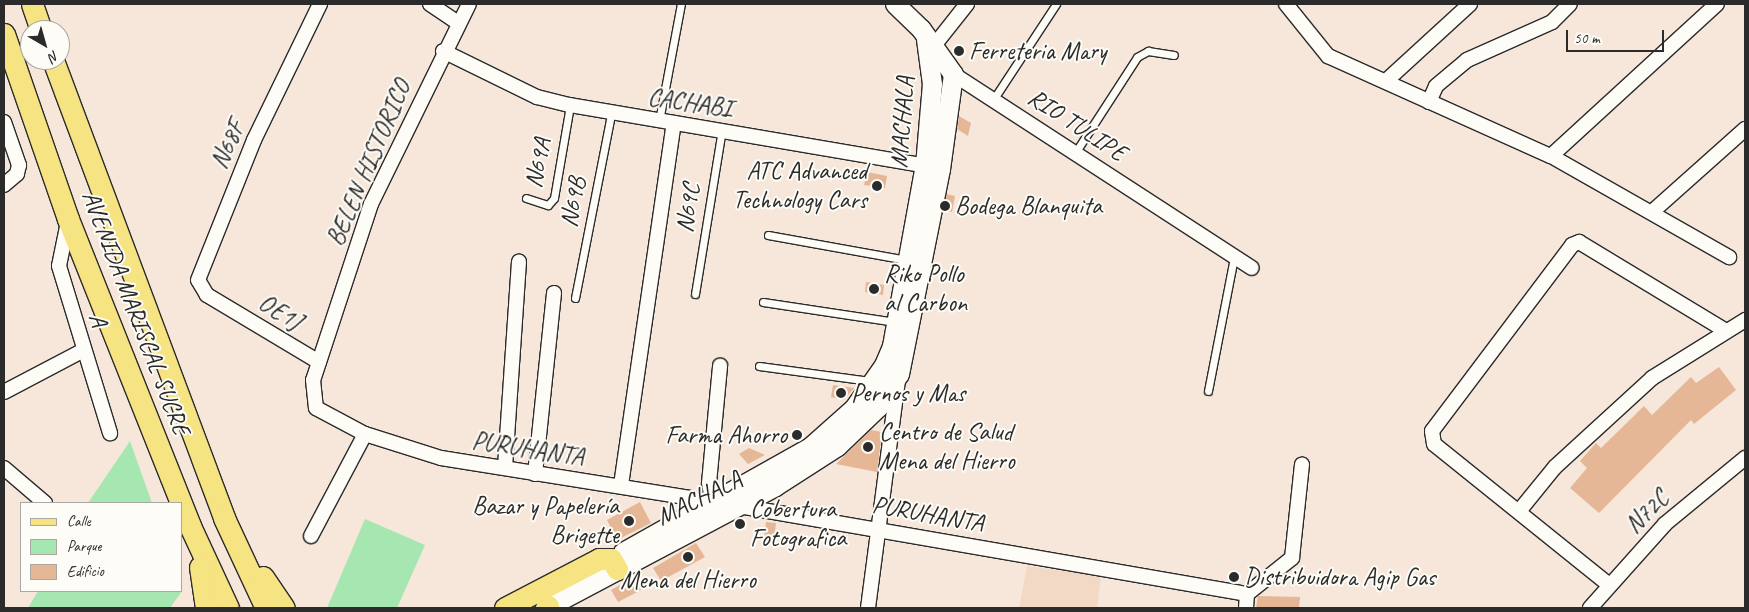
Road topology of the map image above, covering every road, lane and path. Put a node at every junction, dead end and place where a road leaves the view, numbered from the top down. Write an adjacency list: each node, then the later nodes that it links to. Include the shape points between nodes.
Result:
1 (32, 4): 13 (main road)
2 (320, 4): 47 (street, N68F, via 254,140 201,266 200,287)
3 (430, 4): 14 (street)
4 (469, 4): 14 (street, BELEN HISTORICO)
5 (681, 4): 26 (lane)
6 (897, 4): 15 (main road, RIO TULIPE)
7 (967, 4): 15 (street)
8 (1056, 4): 22 (lane)
9 (1286, 4): 21 (street, via 1328,56)
10 (1470, 4): 21 (street)
11 (1570, 4): 23 (street, via 1552,22 1467,60 1436,86)
12 (1716, 4): 32 (street)
13 (38, 20)
14 (458, 23): 17 (street, BELEN HISTORICO)
15 (930, 42): 20 (main road, RIO TULIPE); 33 (main road, MACHALA)
16 (5, 46): 37 (main road, AVENIDA MARISCAL SUCRE)
17 (443, 51): 24 (street, CACHABI, via 537,97); 53 (street, BELEN HISTORICO, via 370,204)
18 (1174, 55): 31 (lane, via 1148,51 1137,58)
19 (57, 70): 75 (main road, AVENIDA MARISCAL SUCRE)
20 (953, 74): 22 (street, RIO TULIPE); 33 (main road, MACHALA)
21 (1386, 81): 23 (street)
22 (992, 100): 31 (street, RIO TULIPE)
23 (1428, 102): 32 (street)
24 (570, 105): 25 (street, CACHABI); 35 (lane, N69A, via 554,198 548,205 539,205)
25 (611, 114): 26 (street, CACHABI); 46 (lane, N69B)
26 (659, 121): 28 (street, CACHABI)
27 (4, 122): 34 (street, via 19,165 17,174)
28 (674, 123): 30 (street, CACHABI); 68 (street)
29 (1745, 129): 36 (street)
30 (722, 130): 33 (street, CACHABI); 45 (lane, N69C)
31 (1075, 153): 39 (street, RIO TULIPE)
32 (1551, 156): 36 (street)
33 (933, 167): 42 (main road, MACHALA); 56 (main road, MACHALA)
34 (4, 185)
35 (526, 198)
36 (1652, 212): 40 (street)
37 (68, 219): 52 (street, A, via 59,266); 71 (main road, AVENIDA MARISCAL SUCRE)
38 (768, 235): 42 (lane)
39 (1234, 256): 43 (street, RIO TULIPE); 58 (lane)
40 (1728, 257)
41 (519, 260): 65 (street)
42 (908, 260): 50 (main road, MACHALA)
43 (1252, 268)
44 (554, 293): 67 (street)
45 (695, 294)
46 (575, 298)
47 (218, 301): 53 (street, OE1J)
48 (764, 302): 50 (lane)
49 (1745, 320): 51 (street)
50 (896, 322): 56 (main road, MACHALA)
51 (1726, 331): 74 (street, via 1652,378 1555,467); 74 (street, via 1586,243 1572,245 1432,432 1434,444)
52 (84, 350): 59 (street); 61 (street, A)
53 (319, 362): 60 (street, BELEN HISTORICO, via 313,380)
54 (720, 366): 69 (street, via 709,482)
55 (759, 366): 57 (lane)
56 (891, 369): 57 (main road, MACHALA); 73 (main road, MACHALA, via 878,407 837,446); 77 (street)
57 (872, 381): 69 (main road, MACHALA, via 854,408 810,447)
58 (1208, 391)
59 (4, 392)
60 (314, 404): 62 (street, PURUHANTA, via 326,417)
61 (110, 433)
62 (365, 434): 65 (street, PURUHANTA, via 441,458); 78 (street)
63 (1745, 458): 80 (street, N72C, via 1701,491)
64 (1302, 465): 81 (street, PURUHANTA, via 1292,558)
65 (505, 467): 67 (street, PURUHANTA)
66 (4, 468): 70 (street)
67 (536, 474): 68 (street, PURUHANTA)
68 (621, 485): 69 (street, PURUHANTA)
69 (712, 501): 73 (street, PURUHANTA); 79 (main road, MACHALA)
70 (45, 502)
71 (180, 502)
72 (182, 506): 76 (main road, AVENIDA MARISCAL SUCRE)
73 (740, 506): 77 (street, PURUHANTA); 79 (main road, MACHALA)
74 (1520, 510): 80 (street)
75 (224, 518): 84 (main road); 85 (main road)
76 (190, 526): 82 (main road); 83 (main road, AVENIDA MARISCAL SUCRE)
77 (878, 529): 81 (street, PURUHANTA); 89 (street)
78 (311, 536)
79 (614, 564): 86 (main road, via 591,562); 87 (main road, MACHALA); 88 (main road, MACHALA)
80 (1608, 584): 90 (street, N72C)
81 (1247, 601)
82 (206, 608)
83 (228, 608)
84 (266, 608)
85 (284, 608)
86 (505, 608)
87 (522, 608)
88 (547, 608)
89 (868, 608)
90 (1590, 608)

